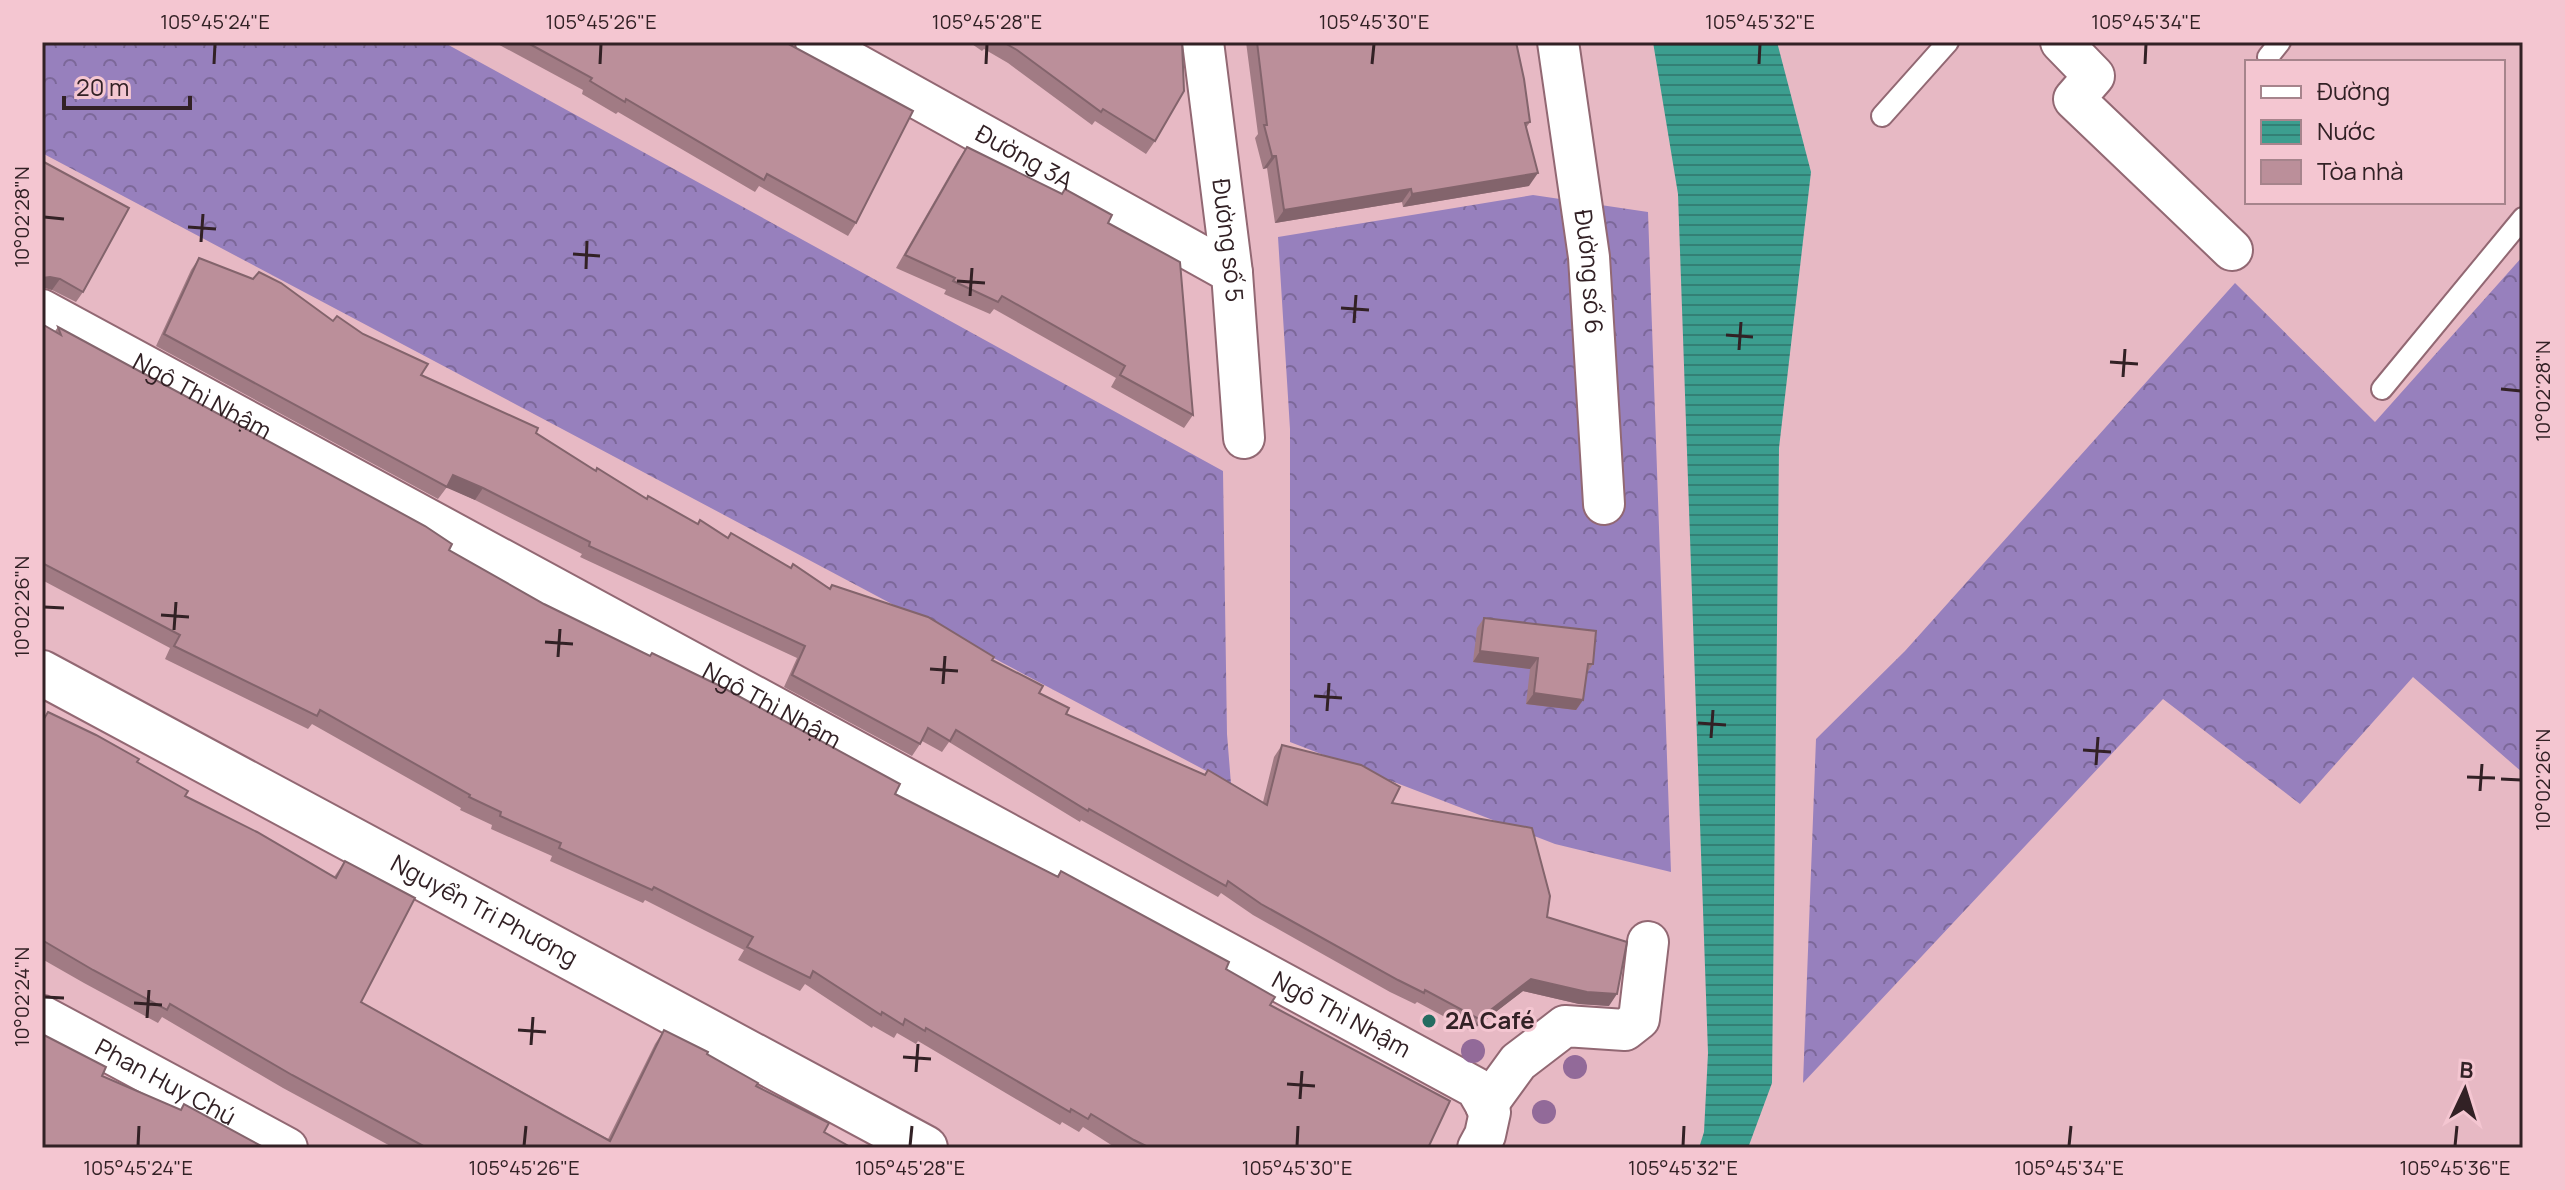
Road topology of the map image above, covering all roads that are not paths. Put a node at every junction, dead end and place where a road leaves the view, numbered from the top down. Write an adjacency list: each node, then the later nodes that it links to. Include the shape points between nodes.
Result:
1 (816, 42): 9 (street, Đường 3A)
2 (1203, 42): 9 (street, Đường số 5)
3 (1558, 42): 13 (street, Đường số 6, via 1589,257)
4 (1948, 42): 6 (lane)
5 (2061, 42): 8 (street, via 2094,76 2074,99)
6 (1882, 116)
7 (2523, 218): 11 (lane)
8 (2232, 250)
9 (1232, 273): 12 (street, Đường số 5)
10 (42, 310): 17 (street, Ngô Thì Nhậm, via 1476,1088)
11 (2382, 389)
12 (1244, 438)
13 (1604, 504)
14 (42, 673): 19 (street, Nguyển Tri Phương)
15 (1648, 942): 17 (street, via 1639,1019 1625,1030 1565,1026 1518,1062)
16 (42, 1016): 18 (street, Phan Huy Chú)
17 (1485, 1122)
18 (287, 1148)
19 (925, 1148)

